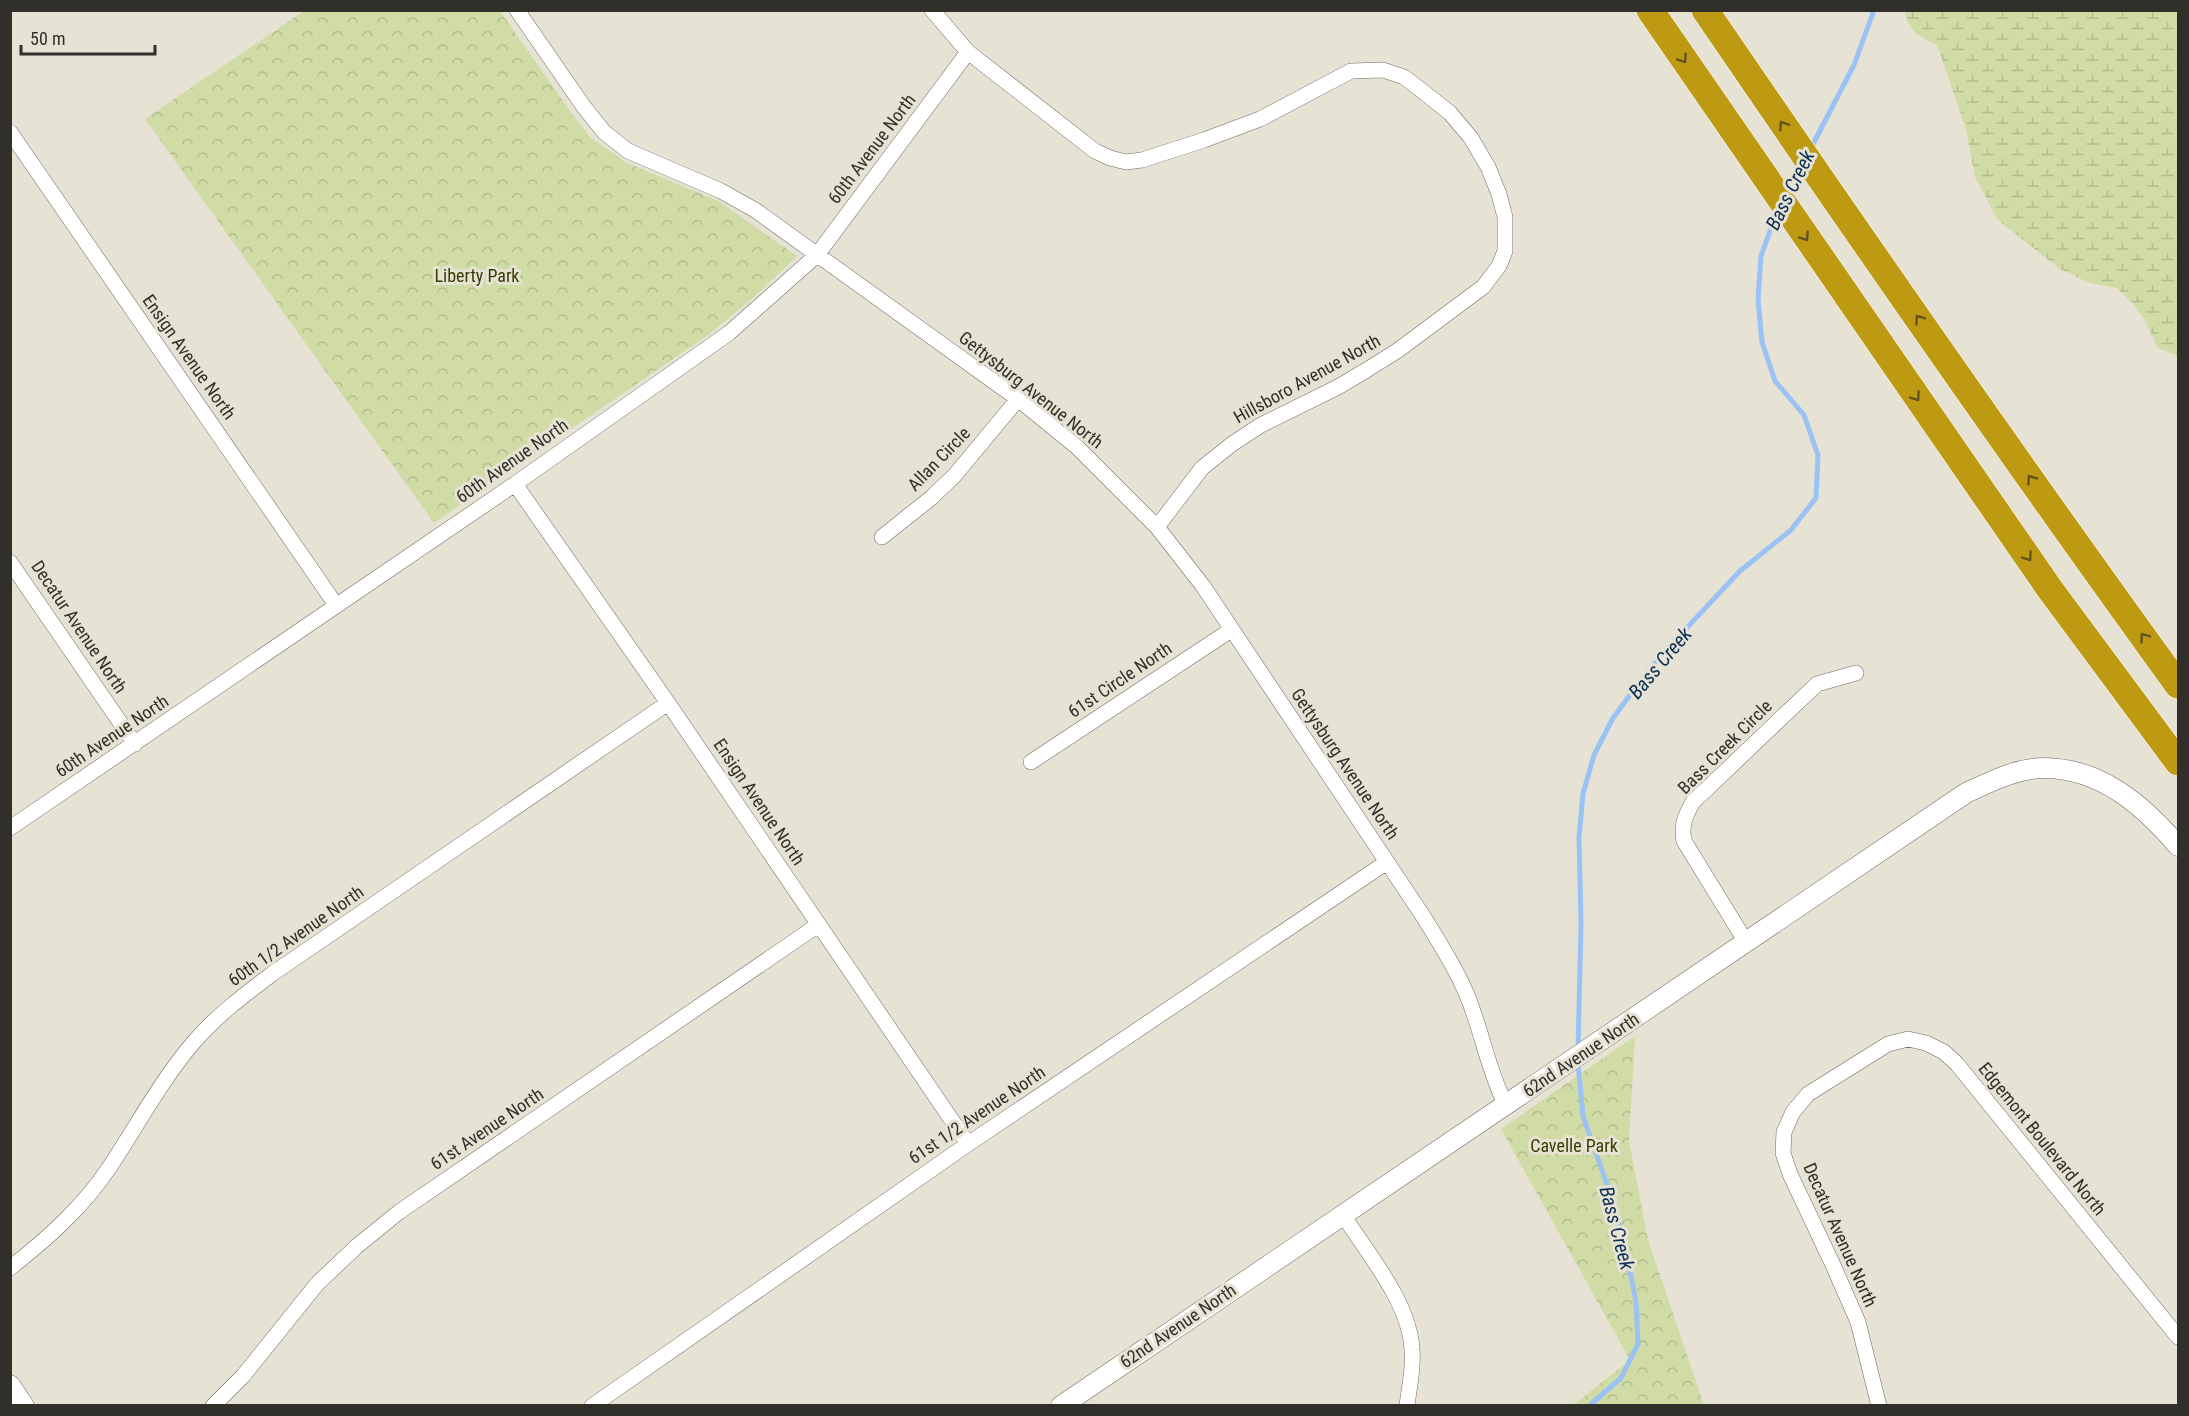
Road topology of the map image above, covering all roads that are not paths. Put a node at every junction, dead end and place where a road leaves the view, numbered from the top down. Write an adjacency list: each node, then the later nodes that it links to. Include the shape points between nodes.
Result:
1 (517, 10): 7 (street, Gettysburg Avenue North, via 604,132 628,151 755,210)
2 (932, 10): 5 (street, Hillsboro Avenue North)
3 (1650, 10): 20 (highway, one-way to 20, via 2043,579)
4 (1705, 10): 16 (highway, one-way to 4)
5 (968, 52): 7 (street, 60th Avenue North); 10 (street, Hillsboro Avenue North, via 1095,151 1126,162 1163,154 1260,119 1351,71 1383,70 1404,77 1450,113 1471,138 1499,194 1505,217 1506,250 1499,267 1483,287 1365,371 1232,444 1202,468)
6 (10, 132): 13 (street, Ensign Avenue North)
7 (817, 255): 8 (street, Gettysburg Avenue North); 9 (street, 60th Avenue North, via 729,333)
8 (1018, 399): 10 (street, Gettysburg Avenue North, via 1077,447); 11 (street, Allan Circle, via 955,475)
9 (515, 484): 13 (street, 60th Avenue North); 17 (street, Ensign Avenue North)
10 (1156, 527): 14 (street, Gettysburg Avenue North, via 1203,586)
11 (882, 537)
12 (10, 562): 18 (street, Decatur Avenue North)
13 (336, 605): 18 (street, 60th Avenue North)
14 (1231, 630): 19 (street, 61st Circle North); 23 (street, Gettysburg Avenue North)
15 (1856, 674): 25 (street, Bass Creek Circle, via 1816,684 1693,802 1686,814 1683,841)
16 (2178, 685)
17 (668, 703): 24 (street, Ensign Avenue North); 30 (street, 60th 1/2 Avenue North, via 231,1005 163,1081 108,1169 76,1210)
18 (135, 744): 21 (street, 60th Avenue North)
19 (1031, 762)
20 (2178, 762)
21 (10, 828)
22 (2178, 846): 25 (street, 62nd Avenue North, via 2141,807 2097,779 2043,768 2015,773 1966,794)
23 (1387, 862): 27 (street, Gettysburg Avenue North, via 1452,964 1474,1013); 28 (street, 61st 1/2 Avenue North)
24 (818, 925): 28 (street, Ensign Avenue North); 34 (street, 61st Avenue North, via 399,1212 317,1284 243,1376)
25 (1746, 942): 27 (street, 62nd Avenue North)
26 (1845, 1071): 31 (street, Edgemont Boulevard North, via 1888,1044 1908,1039 1944,1052); 38 (street, Decatur Avenue North, via 1808,1094 1793,1112 1784,1132 1783,1153 1858,1322)
27 (1506, 1106): 29 (street, 62nd Avenue North)
28 (968, 1144): 35 (street, 61st 1/2 Avenue North)
29 (1343, 1215): 36 (street, 62nd Avenue North); 37 (street, via 1397,1299 1407,1323 1412,1350)
30 (10, 1268)
31 (2178, 1337)
32 (10, 1385): 33 (street)
33 (24, 1406)
34 (213, 1406)
35 (592, 1406)
36 (1060, 1406)
37 (1407, 1406)
38 (1879, 1406)

